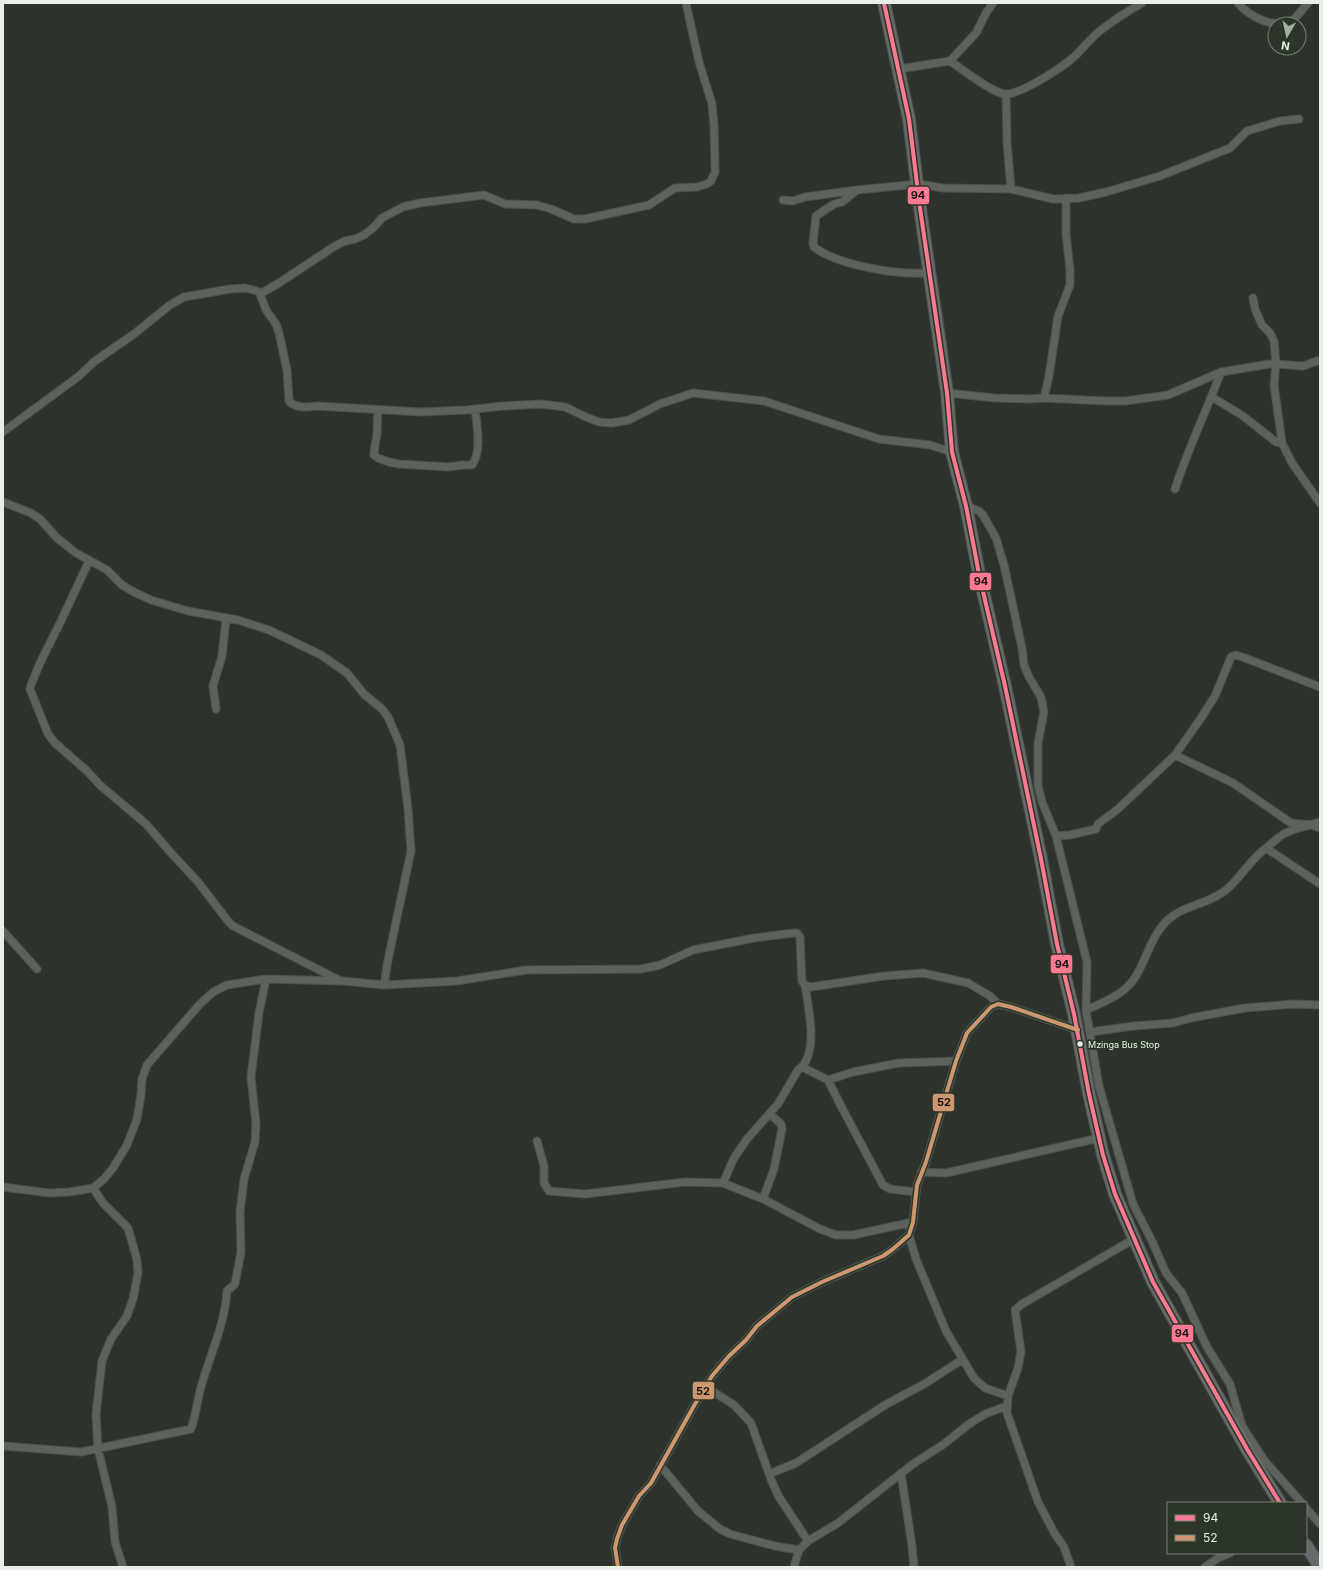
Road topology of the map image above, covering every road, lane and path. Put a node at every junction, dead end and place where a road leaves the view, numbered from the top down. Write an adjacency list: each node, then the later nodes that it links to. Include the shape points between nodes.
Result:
1 (686, 3): 17 (street, via 714,117 715,172 707,184 675,188 649,205 585,219 574,219 537,205 505,204 484,195 403,207 382,218 364,235 335,246)
2 (884, 3): 8 (highway)
3 (993, 3): 7 (street, via 976,33)
4 (1142, 3): 9 (street, via 1100,31 1076,55 1049,75)
5 (1238, 3): 6 (street, via 1262,20 1281,23 1294,19)
6 (1308, 3)
7 (950, 61): 8 (street); 9 (street, via 990,88)
8 (899, 69): 11 (highway)
9 (1006, 94): 13 (street)
10 (1299, 119): 14 (street, via 1280,121 1247,131 1230,148 1160,176 1106,192)
11 (918, 184): 12 (street); 13 (street, via 943,188); 16 (highway)
12 (857, 190): 15 (street, via 793,201); 16 (street, via 842,202 834,204 816,216 814,247 828,255 870,268)
13 (1011, 190): 14 (street, via 1053,199)
14 (1066, 198): 24 (street, via 1070,285 1058,316)
15 (782, 200)
16 (930, 273): 22 (highway)
17 (260, 294): 26 (street, via 279,333 287,370 289,401 292,404 305,407); 27 (street, via 250,288 184,297)
18 (1253, 298): 20 (street, via 1262,325 1274,341)
19 (1320, 360): 20 (street, via 1303,366)
20 (1276, 364): 21 (street); 28 (street, via 1274,385)
21 (1221, 372): 23 (street); 24 (street, via 1168,395 1105,402)
22 (947, 393): 24 (street, via 995,398); 29 (highway)
23 (1212, 397): 28 (street, via 1243,416 1276,442); 30 (street)
24 (1044, 398)
25 (475, 409): 26 (street, via 421,412); 26 (street, via 478,437 475,461 472,465 449,467 399,464 374,455); 29 (street, via 556,405 599,422 611,423 629,420 660,404 693,393 764,401 879,439 930,445)
26 (378, 410)
27 (3, 432)
28 (1282, 443): 32 (street, via 1292,463)
29 (952, 452): 33 (highway)
30 (1175, 489)
31 (3, 502): 34 (street, via 40,519 57,538)
32 (1320, 503)
33 (966, 506): 42 (street, via 983,515 996,538 1024,665 1041,696 1044,712 1038,743 1038,786); 54 (highway, via 1057,944)
34 (89, 561): 35 (street, via 107,570 122,585 151,600); 48 (street, via 30,689 48,734 101,786 146,824 233,926)
35 (226, 619): 37 (street, via 222,656 213,686); 49 (street, via 238,620 269,630 339,666 364,694 382,709 393,728 400,746 411,851)
36 (1320, 687): 38 (street, via 1245,658 1231,657 1215,696)
37 (216, 709)
38 (1175, 755): 40 (street, via 1233,783 1291,823); 42 (street, via 1118,809 1098,824 1096,829)
39 (1320, 822): 40 (street)
40 (1312, 825): 41 (street); 43 (street, via 1288,832)
41 (1320, 828)
42 (1056, 836): 53 (street, via 1087,962)
43 (1266, 848): 44 (street); 53 (street, via 1226,890 1215,898 1187,907 1164,924 1149,947 1135,978 1128,986 1110,1000)
44 (1320, 884)
45 (3, 931): 46 (street)
46 (37, 969)
47 (266, 979): 48 (street); 65 (street, via 227,985 213,992 150,1062 142,1079 137,1119 127,1146 113,1168); 76 (street, via 251,1077 256,1124 255,1142 244,1179 240,1212 241,1252 235,1284 227,1291 216,1342 200,1388 191,1429)
48 (343, 981): 49 (street)
49 (384, 985): 50 (street, via 457,981 526,970 641,969 660,965 693,950 793,933 800,937 802,981)
50 (805, 985): 51 (street, via 811,987 923,973 968,983); 57 (street, via 812,1031 809,1051)
51 (998, 1004): 54 (street); 56 (street, via 991,1007 968,1033)
52 (1320, 1005): 55 (street, via 1293,1004 1245,1008 1173,1023)
53 (1086, 1010): 55 (street)
54 (1078, 1030): 60 (highway)
55 (1090, 1032): 81 (street, via 1099,1086 1134,1204 1166,1273 1182,1293 1207,1347 1230,1384 1242,1426 1264,1460)
56 (956, 1061): 58 (street, via 899,1063); 62 (street)
57 (802, 1067): 58 (street); 59 (street)
58 (828, 1080): 66 (street, via 884,1185 890,1189)
59 (770, 1114): 63 (street, via 734,1158); 67 (street, via 781,1124 782,1129 774,1169)
60 (1099, 1138): 62 (street, via 946,1173); 70 (highway, via 1115,1194)
61 (537, 1141): 63 (street, via 544,1166 544,1183 549,1191 585,1194 685,1182)
62 (921, 1172): 66 (street)
63 (723, 1183): 67 (street)
64 (3, 1187): 65 (street, via 49,1193)
65 (93, 1188): 76 (street, via 103,1203 128,1228 138,1273 127,1316 111,1339 102,1361 96,1414)
66 (916, 1192): 68 (street)
67 (763, 1199): 68 (street, via 836,1235 853,1235)
68 (913, 1222): 69 (street)
69 (909, 1235): 71 (street, via 916,1259 946,1331); 72 (street, via 882,1256 792,1297 757,1326 712,1376)
70 (1134, 1239): 73 (street, via 1015,1310 1021,1351); 80 (highway, via 1153,1282 1183,1337)
71 (963, 1359): 73 (street, via 979,1384); 79 (street, via 885,1405 796,1463)
72 (706, 1387): 77 (street); 79 (street, via 734,1405 751,1423)
73 (1008, 1396): 74 (street)
74 (1007, 1406): 78 (street, via 985,1414 969,1424); 92 (street, via 1016,1441 1038,1502 1064,1547)
75 (3, 1446): 76 (street, via 73,1452)
76 (98, 1449): 88 (street, via 112,1507 115,1542)
77 (660, 1465): 86 (street, via 698,1511 720,1529 736,1536); 89 (street, via 651,1483 639,1496 622,1525 615,1548)
78 (901, 1473): 84 (street, via 851,1514); 91 (street)
79 (768, 1474): 84 (street, via 779,1497)
80 (1279, 1502)
81 (1301, 1502)
82 (1307, 1509): 83 (street)
83 (1320, 1524)
84 (808, 1541): 86 (street)
85 (1307, 1547): 94 (highway)
86 (799, 1550): 90 (street)
87 (1228, 1554): 93 (street)
88 (123, 1567)
89 (618, 1567)
90 (794, 1567)
91 (914, 1567)
92 (1071, 1567)
93 (1205, 1567)
94 (1320, 1567)

